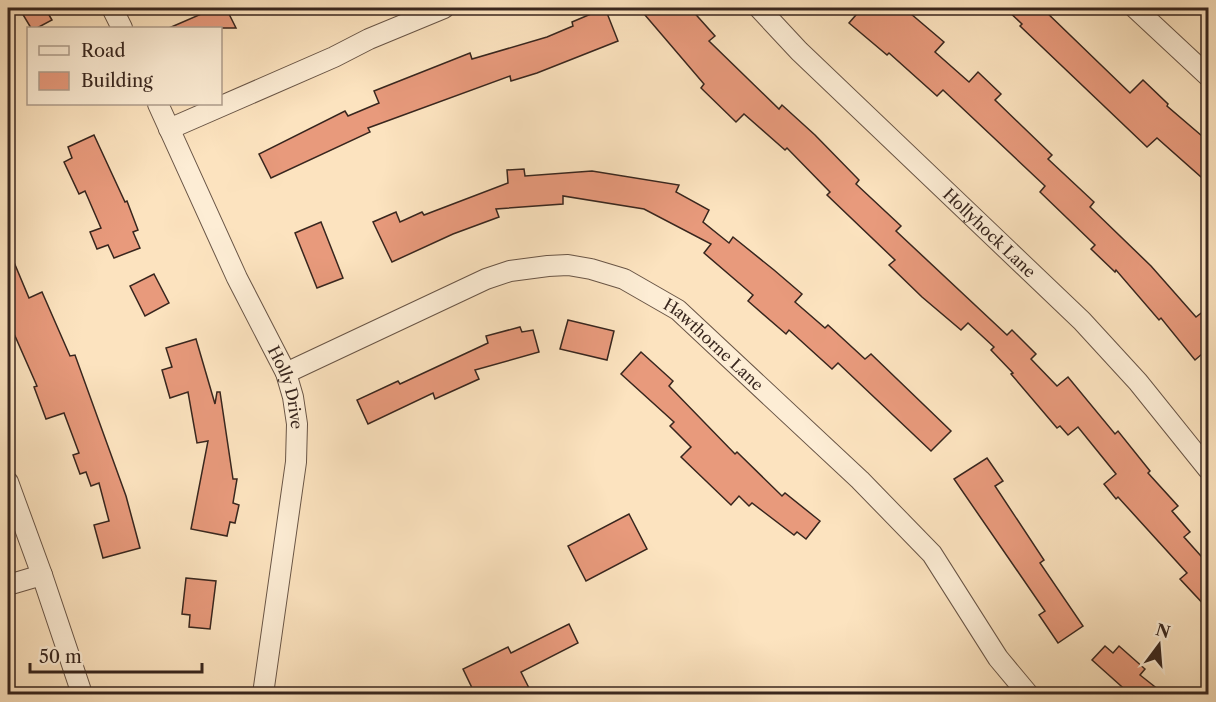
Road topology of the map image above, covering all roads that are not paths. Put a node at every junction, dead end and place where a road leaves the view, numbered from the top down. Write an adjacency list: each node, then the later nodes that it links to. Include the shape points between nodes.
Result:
1 (112, 8): 5 (street)
2 (444, 8): 8 (street)
3 (759, 8): 10 (street, Hollyhock Lane, via 799,51 1082,321)
4 (1135, 8): 6 (street)
5 (122, 27)
6 (1209, 76)
7 (158, 105): 8 (street, Holly Drive)
8 (169, 129): 9 (street, Holly Drive, via 237,278)
9 (286, 373): 15 (street, Holly Drive, via 294,397 296,462); 16 (street, Hawthorne Lane, via 510,271 568,265 624,279 678,310 868,488 932,554 998,658)
10 (1209, 469)
11 (8, 482): 12 (street)
12 (42, 575): 13 (street); 14 (street)
13 (8, 585)
14 (82, 694)
15 (263, 694)
16 (1028, 694)

